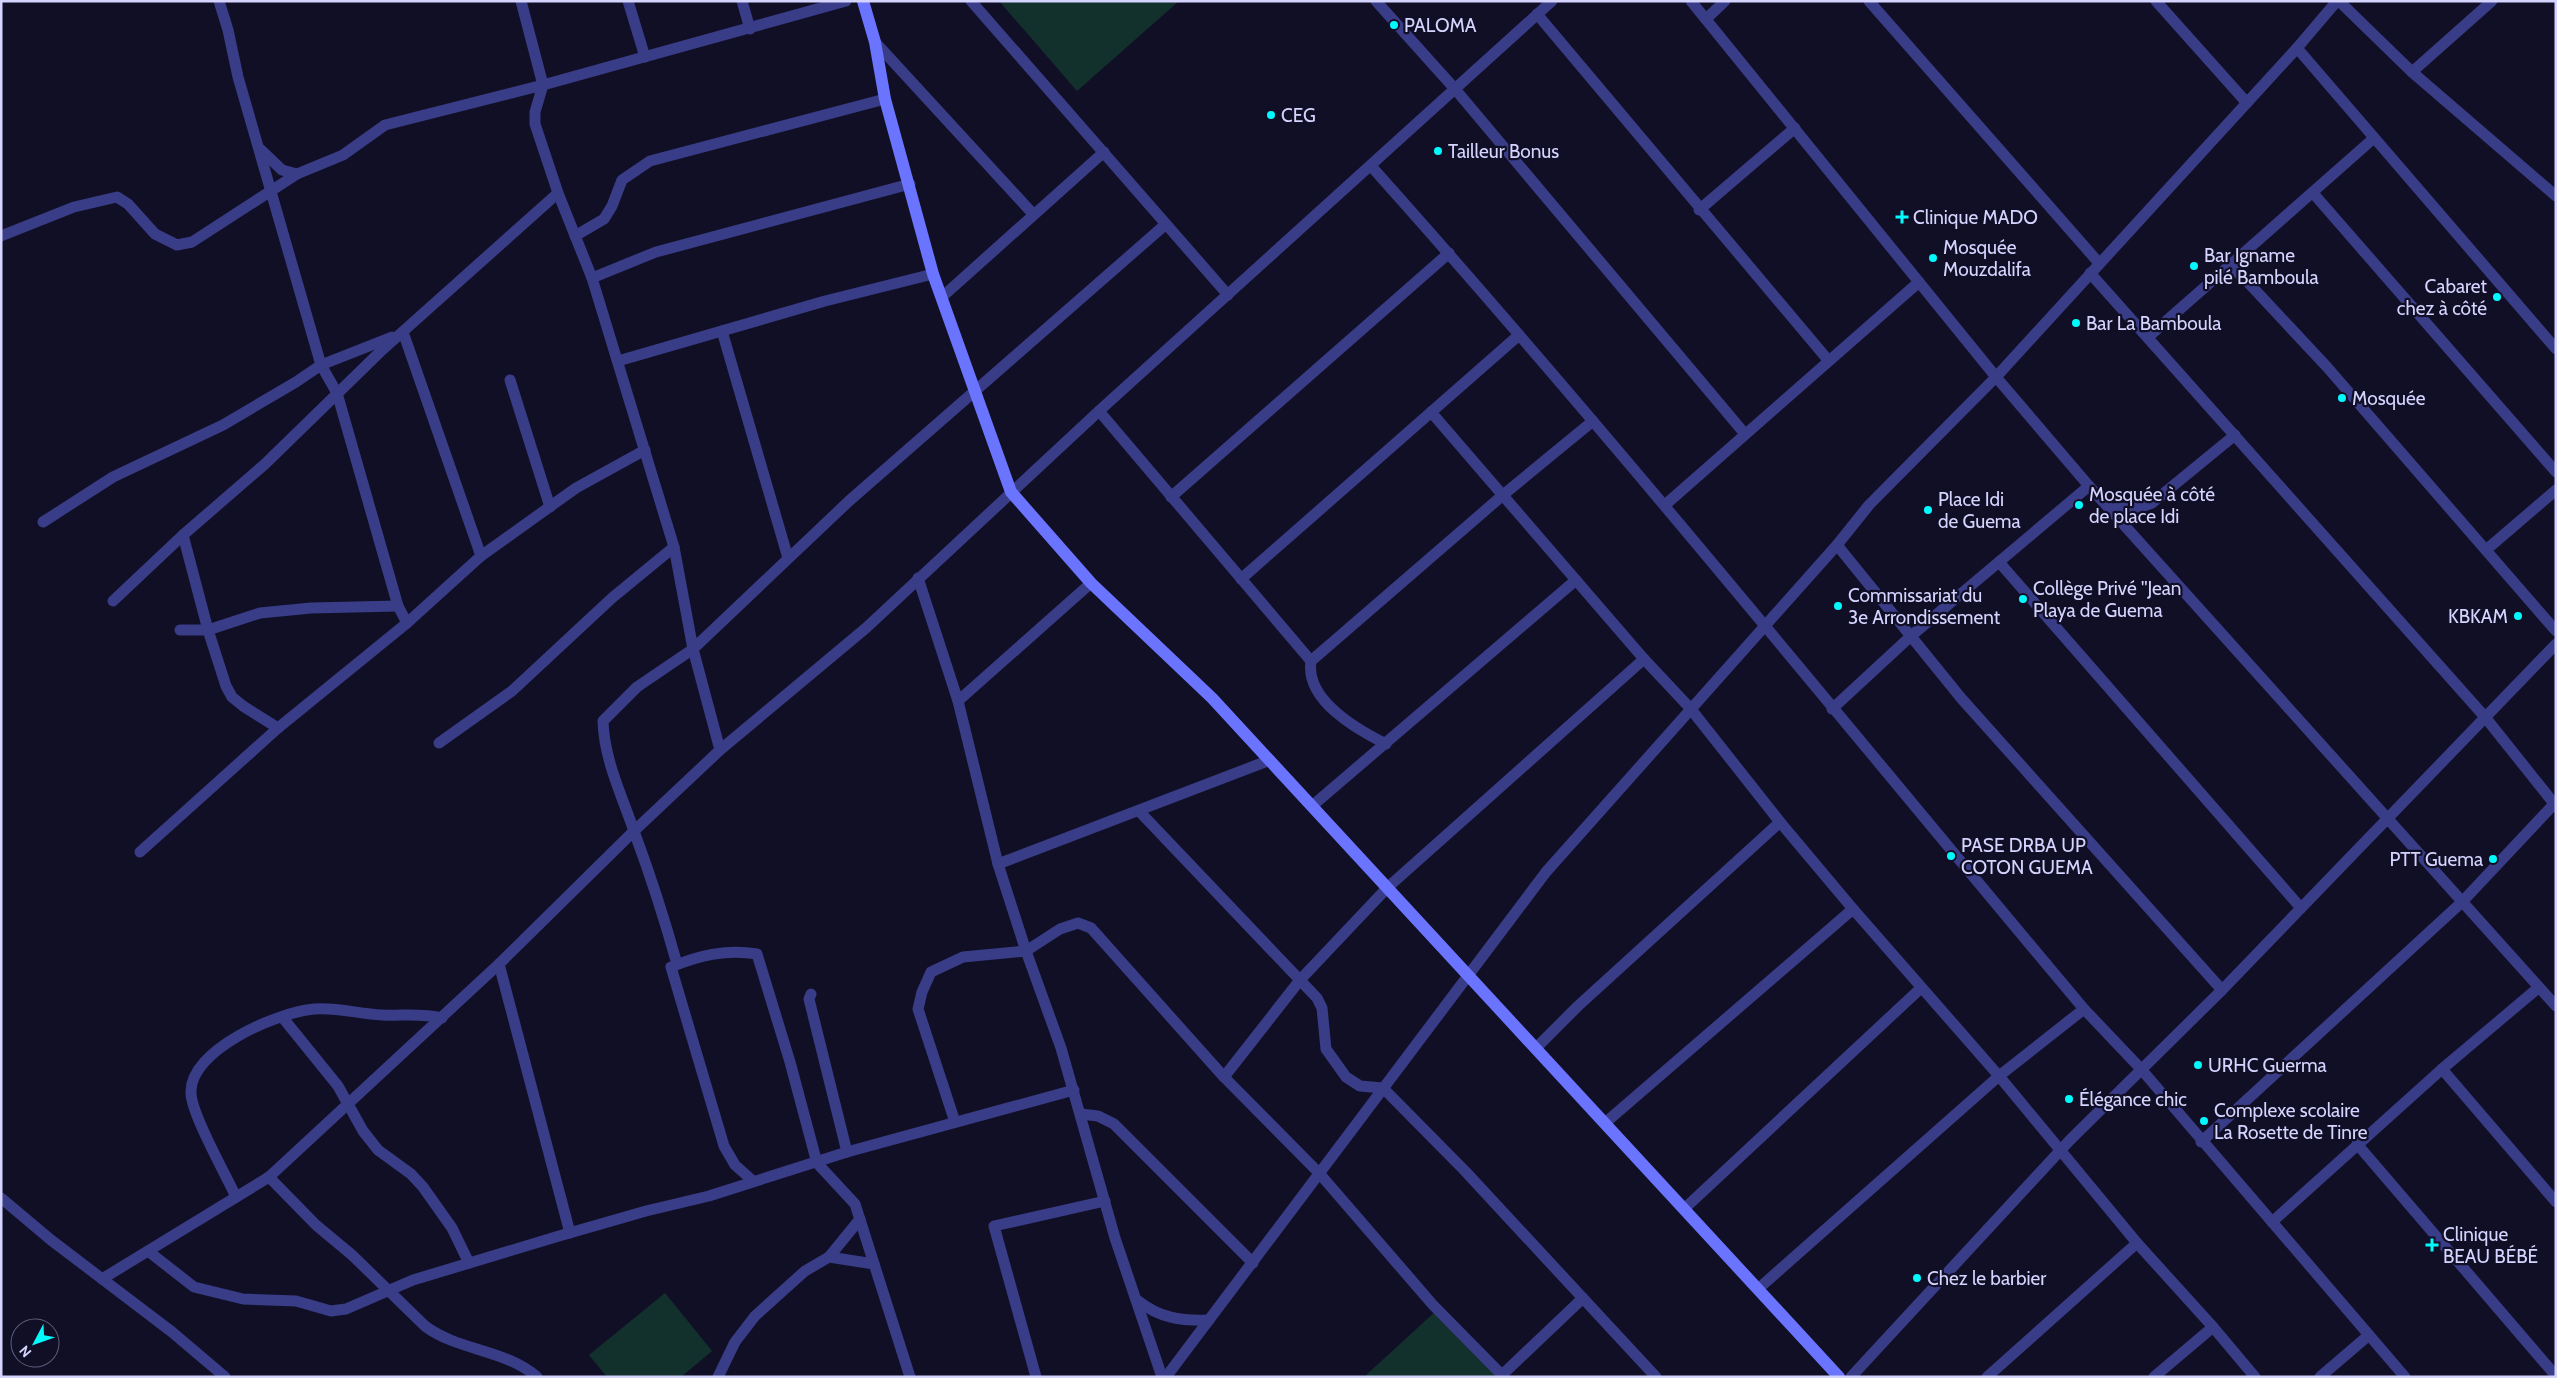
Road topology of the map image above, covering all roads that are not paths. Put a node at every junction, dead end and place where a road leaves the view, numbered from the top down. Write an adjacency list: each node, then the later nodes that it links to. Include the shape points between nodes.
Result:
1 (219, 1): 29 (street)
2 (522, 1): 23 (street)
3 (628, 1): 21 (street)
4 (742, 1): 18 (street)
5 (846, 1): 18 (street)
6 (863, 1): 19 (street)
7 (971, 1): 30 (street)
8 (1376, 1): 24 (street)
9 (1552, 1): 16 (street)
10 (1691, 1): 17 (street)
11 (1725, 1): 17 (street)
12 (1869, 1): 44 (street)
13 (2156, 1): 26 (street)
14 (2338, 1): 20 (street); 22 (street)
15 (2492, 1): 22 (street)
16 (1537, 14): 24 (street); 38 (street)
17 (1706, 19): 27 (street)
18 (750, 29): 21 (street)
19 (875, 42): 25 (street); 39 (street)
20 (2297, 48): 26 (street); 28 (street)
21 (645, 57): 23 (street)
22 (2412, 72): 34 (street)
23 (543, 85): 32 (street, via 385,125 343,155); 37 (street, via 535,124)
24 (1455, 89): 31 (street); 67 (street)
25 (885, 99): 33 (street); 42 (street, via 650,161 622,180 604,219)
26 (2247, 103): 44 (street)
27 (1794, 128): 38 (street); 49 (street)
28 (2374, 138): 36 (street); 56 (street)
29 (258, 148): 32 (street, via 282,170); 35 (street)
30 (1104, 152): 39 (street); 40 (street)
31 (1371, 166): 43 (street); 50 (street)
32 (297, 174): 35 (street)
33 (910, 184): 47 (street); 48 (street, via 656,252)
34 (2553, 190)
35 (272, 191): 41 (street, via 192,242 177,245 155,234 118,197 74,207); 59 (street)
36 (2313, 193): 45 (street); 70 (street)
37 (558, 194): 42 (street); 53 (street)
38 (1699, 210): 57 (street)
39 (1033, 214): 51 (street)
40 (1166, 224): 50 (street); 62 (street)
41 (1, 236)
42 (575, 236): 48 (street)
43 (1449, 253): 54 (street); 75 (street)
44 (2099, 263): 46 (street)
45 (2229, 266): 55 (street); 83 (street, via 2327,368)
46 (2090, 273): 55 (street); 60 (street)
47 (933, 274): 51 (street); 52 (street)
48 (592, 278): 58 (street)
49 (1919, 282): 57 (street); 60 (street)
50 (1228, 294): 64 (street)
51 (942, 296): 62 (street)
52 (722, 331): 58 (street); 85 (street)
53 (403, 332): 59 (street); 63 (street); 84 (street)
54 (1519, 335): 65 (street); 66 (street)
55 (2148, 337): 68 (street)
56 (2556, 349)
57 (1828, 360): 67 (street)
58 (618, 361): 69 (street)
59 (321, 365): 63 (street); 79 (street, via 223,425 113,477)
60 (1996, 377): 71 (street); 81 (street, via 1869,505)
61 (510, 380): 77 (street)
62 (975, 391): 73 (street); 85 (street)
63 (337, 393): 80 (street, via 265,464); 92 (street)
64 (1099, 411): 73 (street); 75 (street)
65 (1431, 412): 74 (street); 88 (street)
66 (1593, 421): 74 (street); 76 (street)
67 (1745, 434): 76 (street)
68 (2235, 435): 78 (street, via 2152,503 2141,508); 106 (street)
69 (645, 450): 77 (street, via 576,488); 82 (street)
70 (2556, 472)
71 (2089, 486): 78 (street); 86 (street)
72 (2556, 490): 83 (street)
73 (1011, 492): 87 (street); 90 (street)
74 (1502, 495): 89 (street); 102 (street)
75 (1171, 497): 88 (street)
76 (1665, 505): 94 (street)
77 (550, 507): 84 (street)
78 (2110, 509): 115 (street)
79 (43, 522)
80 (183, 535): 91 (street); 96 (street)
81 (1837, 546): 94 (street); 98 (street)
82 (674, 547): 100 (street); 108 (street, via 612,598 512,691)
83 (2486, 550): 97 (street)
84 (481, 556): 93 (street)
85 (788, 558): 100 (street)
86 (1999, 562): 98 (street); 122 (street)
87 (918, 578): 103 (street); 110 (street, via 866,628)
88 (1241, 579): 102 (street)
89 (1576, 580): 101 (street); 109 (street)
90 (1091, 583): 103 (street); 111 (street, via 1212,698)
91 (113, 601)
92 (398, 606): 93 (street); 96 (street, via 260,613)
93 (407, 623): 107 (street)
94 (1764, 626): 104 (street); 105 (street)
95 (180, 630): 96 (street)
96 (208, 630): 107 (street, via 232,697)
97 (2556, 631)
98 (1911, 636): 105 (street); 131 (street, via 1967,705)
99 (2556, 644): 106 (street)
100 (693, 649): 110 (street); 117 (street, via 636,687 604,721 606,746)
101 (1644, 659): 104 (street); 120 (street)
102 (1311, 661): 109 (street, via 1311,681 1321,696 1356,727)
103 (958, 701): 119 (street)
104 (1690, 708): 116 (street); 127 (street, via 1546,872)
105 (1832, 709): 134 (street)
106 (2485, 717): 112 (street); 115 (street)
107 (278, 728): 118 (street)
108 (439, 744)
109 (1386, 744): 113 (street)
110 (720, 750): 117 (street)
111 (1270, 760): 113 (street); 114 (street)
112 (2555, 804): 121 (street)
113 (1312, 806): 120 (street)
114 (1139, 811): 119 (street); 128 (street)
115 (2388, 818): 121 (street); 122 (street)
116 (1780, 822): 123 (street); 137 (street)
117 (634, 831): 125 (street); 126 (street)
118 (140, 852)
119 (998, 864): 124 (street)
120 (1387, 888): 127 (street); 128 (street)
121 (2462, 902): 130 (street); 148 (street)
122 (2301, 908): 131 (street)
123 (1853, 909): 129 (street); 147 (street)
124 (1026, 951): 141 (street, via 1060,929 1078,923 1091,928); 143 (street); 146 (street, via 963,957 931,972 922,992 918,1009)
125 (499, 964): 136 (street); 163 (street)
126 (678, 964): 152 (street, via 705,954 740,951 757,954); 155 (street, via 671,967 724,1146 735,1165)
127 (1468, 975): 137 (street); 142 (street)
128 (1300, 980): 141 (street); 142 (street, via 1322,1008 1326,1049 1346,1077 1360,1086)
129 (1921, 988): 140 (street); 160 (street)
130 (2538, 988): 133 (street); 139 (street)
131 (2222, 990): 138 (street)
132 (811, 994): 151 (street, via 809,999)
133 (2556, 1006)
134 (2084, 1009): 138 (street); 140 (street)
135 (283, 1018): 136 (street, via 312,1009 330,1008); 144 (street); 156 (street, via 263,1024 218,1049 192,1079 190,1094 197,1115)
136 (442, 1018): 144 (street)
137 (1536, 1048): 147 (street)
138 (2141, 1069): 148 (street); 150 (street)
139 (2442, 1069): 149 (street); 159 (street)
140 (1999, 1076): 150 (street); 172 (street)
141 (1224, 1077): 153 (street)
142 (1383, 1088): 153 (street); 173 (street)
143 (1074, 1090): 145 (street); 146 (street)
144 (349, 1104): 154 (street); 168 (street, via 363,1132 378,1150 411,1174 434,1202 452,1228)
145 (1081, 1114): 158 (street); 167 (street, via 1098,1116 1114,1124)
146 (955, 1122): 151 (street)
147 (1605, 1123): 160 (street)
148 (2201, 1142): 162 (street)
149 (2358, 1144): 162 (street); 179 (street)
150 (2061, 1151): 164 (street); 188 (street)
151 (847, 1152): 152 (street)
152 (817, 1164): 155 (street); 161 (street, via 855,1204)
153 (1319, 1173): 167 (street); 178 (street, via 1433,1305)
154 (269, 1177): 156 (street); 171 (street, via 316,1225)
155 (753, 1181): 163 (street)
156 (236, 1197): 165 (street)
157 (1, 1198): 170 (street)
158 (1105, 1202): 174 (street); 184 (street, via 994,1226)
159 (2556, 1202)
160 (1684, 1209): 172 (street)
161 (860, 1219): 166 (street); 169 (street)
162 (2272, 1222): 177 (street)
163 (570, 1233): 168 (street)
164 (2137, 1243): 176 (street); 189 (street)
165 (148, 1252): 170 (street); 171 (street, via 194,1287 243,1299 296,1301 331,1311 346,1309)
166 (829, 1257): 169 (street); 182 (street, via 805,1271 755,1316 735,1342)
167 (1253, 1263): 175 (street)
168 (469, 1264): 171 (street)
169 (874, 1264): 183 (street)
170 (102, 1279): 180 (street, via 172,1332)
171 (388, 1289): 181 (street, via 435,1334 503,1357)
172 (1758, 1289): 187 (street)
173 (1583, 1298): 178 (street); 186 (street)
174 (1136, 1299): 175 (street, via 1166,1317 1184,1321); 185 (street)
175 (1209, 1320): 185 (street)
176 (2213, 1327): 190 (street); 191 (street)
177 (2369, 1335): 192 (street); 193 (street)
178 (1503, 1376)
179 (2556, 1376)
180 (224, 1377)
181 (537, 1377)
182 (718, 1377)
183 (910, 1377)
184 (1036, 1377)
185 (1164, 1377)
186 (1656, 1377)
187 (1839, 1377)
188 (1851, 1377)
189 (1986, 1377)
190 (2154, 1377)
191 (2254, 1377)
192 (2320, 1377)
193 (2405, 1377)

